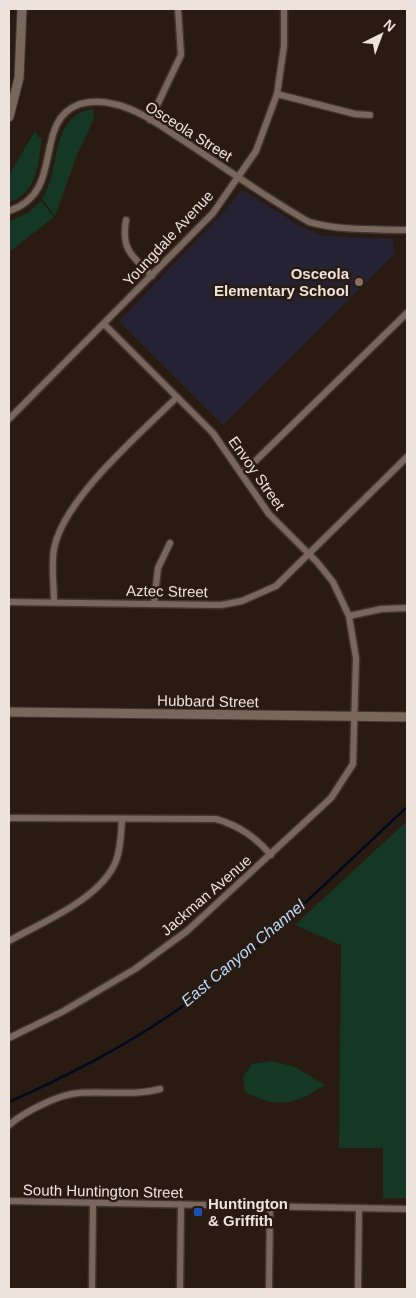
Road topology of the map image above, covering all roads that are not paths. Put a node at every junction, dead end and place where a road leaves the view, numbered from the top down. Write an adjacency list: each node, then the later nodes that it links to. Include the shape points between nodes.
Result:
1 (22, 9): 6 (main road, via 19,78)
2 (178, 9): 7 (street, via 181,55)
3 (284, 9): 4 (street, Youngdale Avenue, via 284,46)
4 (277, 94): 5 (street); 8 (street, Youngdale Avenue, via 256,151)
5 (370, 115)
6 (9, 117)
7 (150, 120): 8 (street, Osceola Street); 9 (street, Osceola Street, via 115,104 95,101 79,104 67,113 51,137 41,185 23,205)
8 (238, 176): 11 (street, Osceola Street, via 309,222 345,229); 12 (street, Youngdale Avenue, via 213,213)
9 (9, 211)
10 (126, 220): 12 (street, via 123,236 127,247)
11 (407, 230)
12 (152, 276): 14 (street, Youngdale Avenue)
13 (407, 313): 18 (street)
14 (104, 324): 15 (street, Envoy Street); 16 (street, Youngdale Avenue)
15 (177, 396): 18 (street, Envoy Street, via 216,437); 22 (street, via 89,486 66,516 54,549)
16 (9, 419)
17 (407, 457): 20 (street, Aztec Street)
18 (242, 474): 20 (street, Envoy Street, via 269,514)
19 (170, 543): 23 (street, via 158,568)
20 (309, 554): 23 (street, Aztec Street, via 276,586 242,601 221,605); 25 (street, Envoy Street, via 333,582)
21 (9, 602): 22 (street, Aztec Street)
22 (54, 602): 23 (street, Aztec Street)
23 (154, 603)
24 (407, 608): 25 (street, via 381,609)
25 (349, 616): 27 (street, Envoy Street, via 356,658)
26 (9, 712): 27 (main road, Hubbard Street)
27 (354, 716): 28 (main road, Hubbard Street); 31 (street, Jackman Avenue, via 353,764 349,773 331,798)
28 (407, 717)
29 (9, 818): 30 (street)
30 (122, 819): 31 (street, via 216,819 249,832); 32 (street, via 116,863 103,882 88,896)
31 (272, 855): 33 (street, Jackman Avenue, via 187,930 135,969 62,1012)
32 (9, 941)
33 (9, 1038)
34 (160, 1089): 35 (street, via 146,1093 65,1095 18,1117)
35 (9, 1125)
36 (9, 1201): 37 (street, South Huntington Street)
37 (93, 1203): 38 (street, South Huntington Street); 42 (street)
38 (181, 1204): 39 (street, South Huntington Street); 43 (street)
39 (270, 1206): 40 (street, South Huntington Street); 44 (street)
40 (359, 1208): 41 (street, South Huntington Street); 45 (street)
41 (407, 1208)
42 (92, 1289)
43 (180, 1289)
44 (269, 1289)
45 (358, 1289)

